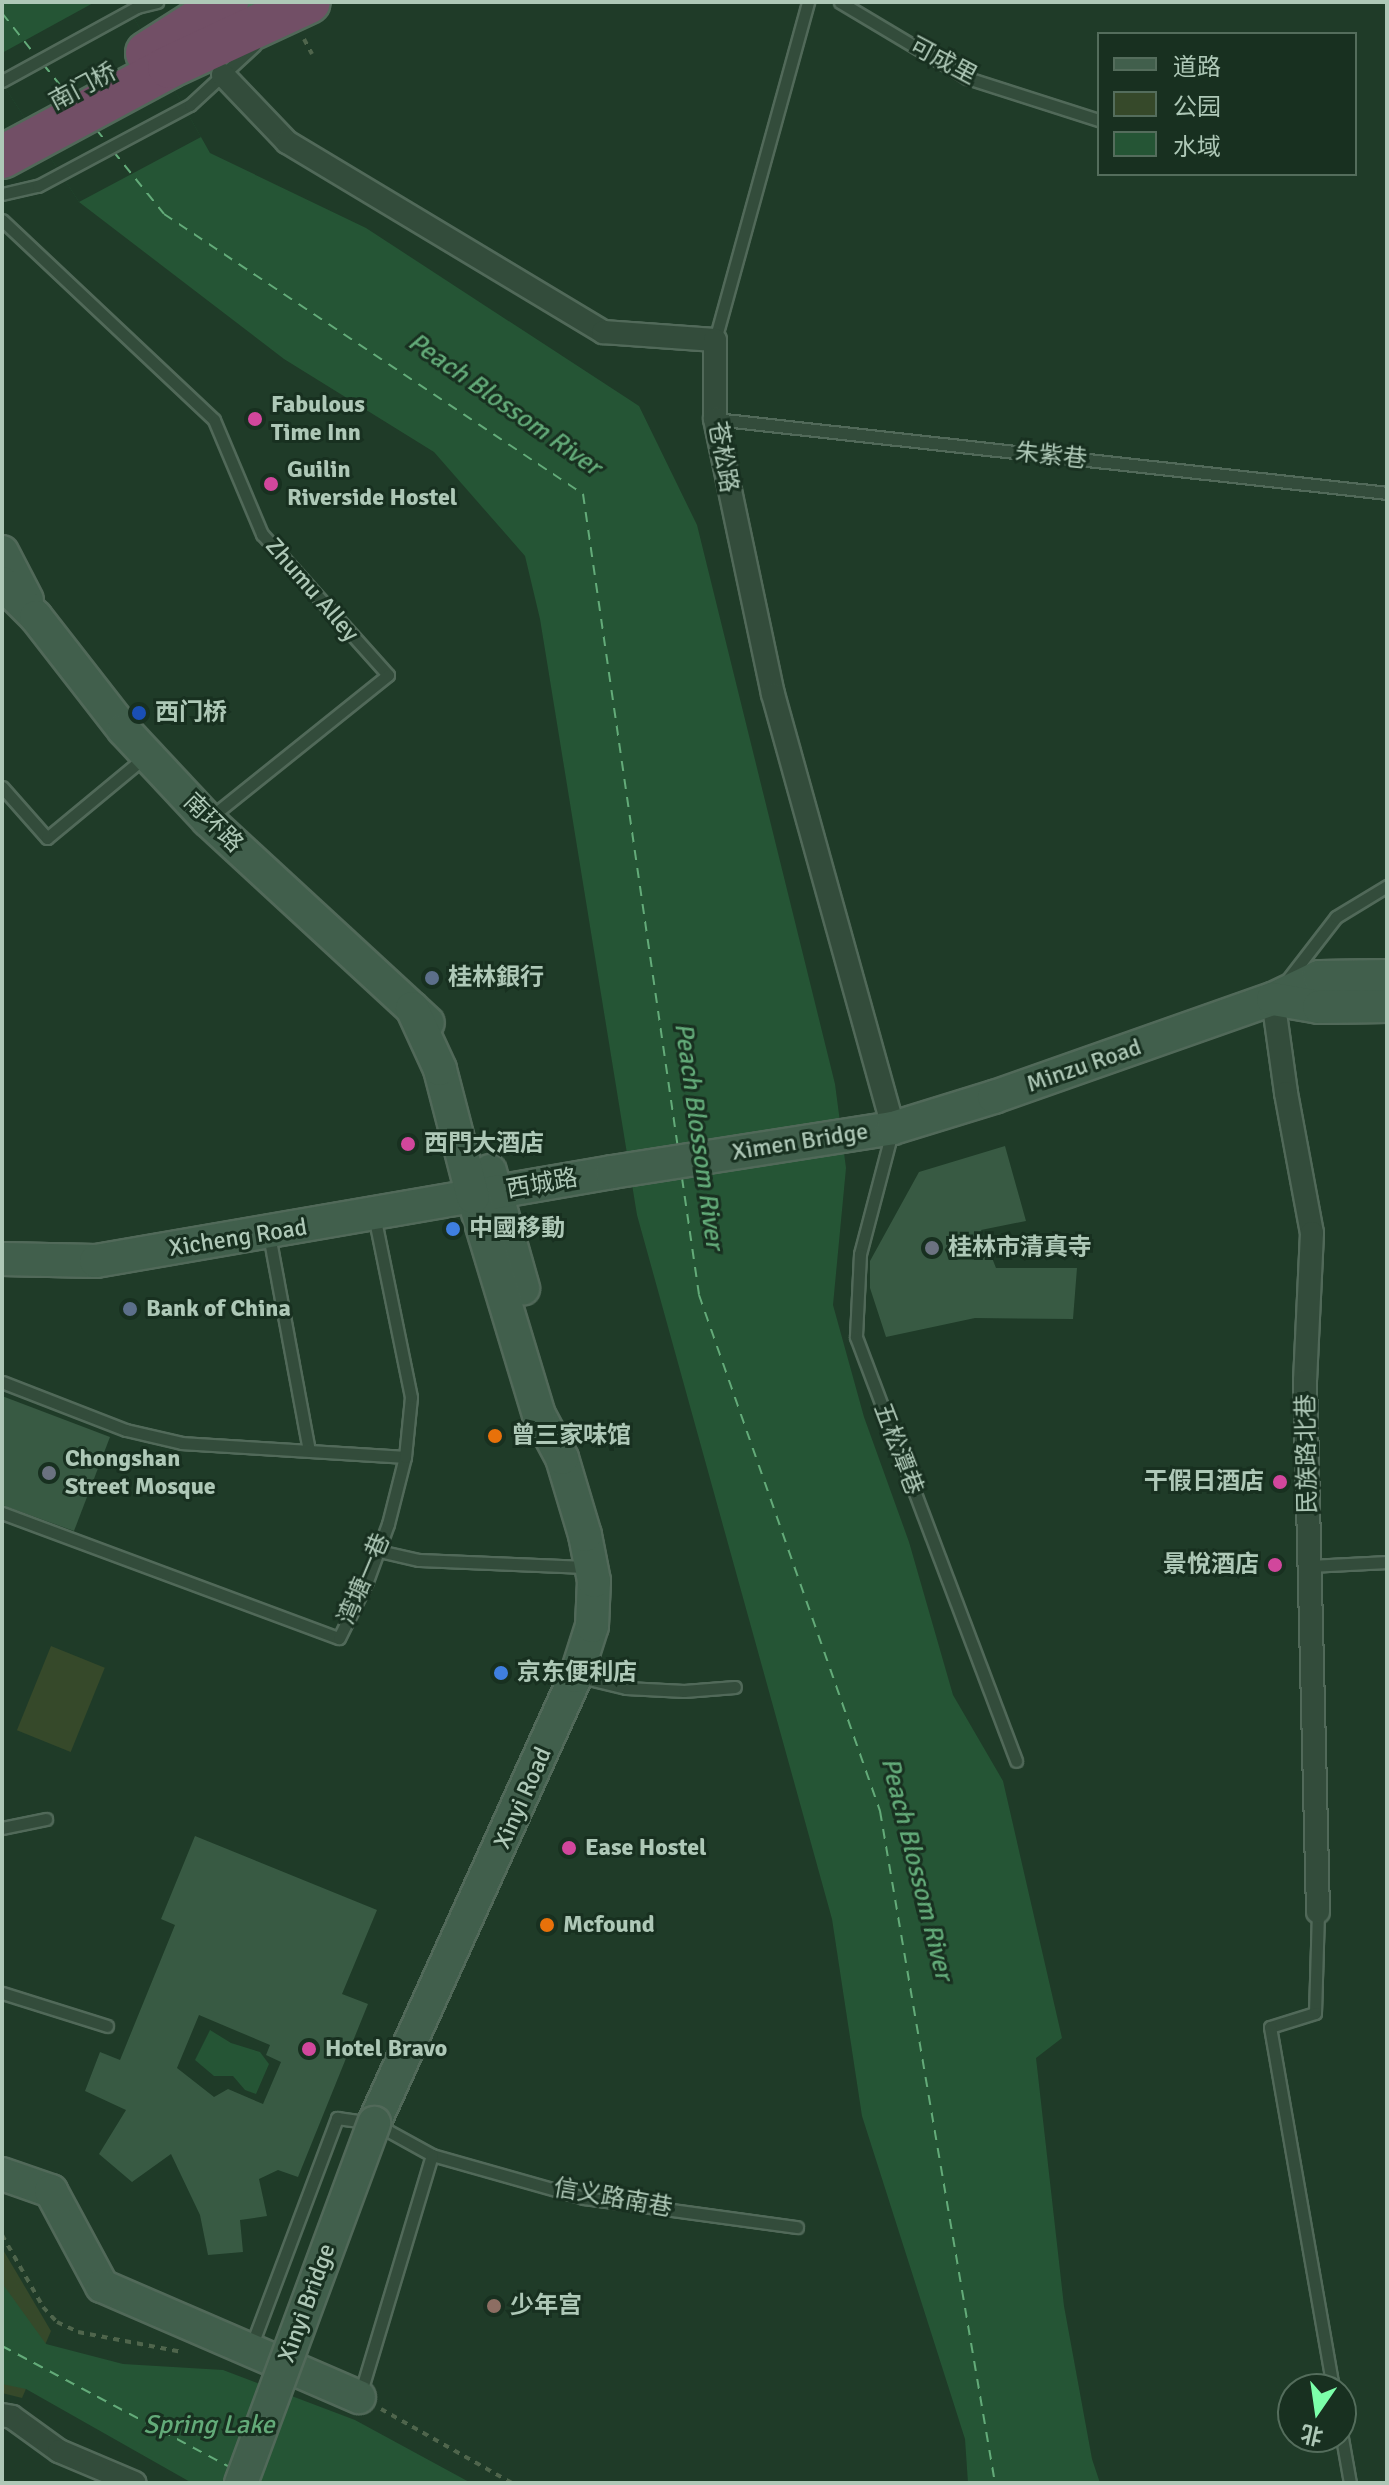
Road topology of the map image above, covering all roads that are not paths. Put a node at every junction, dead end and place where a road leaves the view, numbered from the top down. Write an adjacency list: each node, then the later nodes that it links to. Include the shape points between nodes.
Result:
1 (157, 2): 8 (lane, via 137,7)
2 (227, 2): 6 (highway)
3 (808, 2): 13 (lane)
4 (840, 2): 9 (lane, 可成里, via 967,78)
5 (300, 7): 6 (highway); 7 (lane)
6 (164, 57): 10 (highway, 南门桥)
7 (223, 75): 11 (lane, via 190,105 38,186); 13 (street, via 287,142 603,332)
8 (2, 81)
9 (1097, 119)
10 (7, 141)
11 (2, 194)
12 (2, 220): 21 (lane, Zhumu Alley, via 214,420 262,534 388,675)
13 (715, 340): 14 (street, 苍松路)
14 (715, 419): 15 (lane, 朱紫巷); 26 (street, 苍松路, via 773,694)
15 (1387, 493)
16 (2, 552): 18 (main road)
17 (2, 583): 18 (main road)
18 (36, 617): 19 (main road, 南环路)
19 (147, 755): 20 (lane, via 47,838); 21 (main road, 南环路)
20 (2, 787)
21 (208, 820): 28 (main road, 南环路, via 412,1008 440,1069)
22 (1387, 886): 24 (lane, via 1336,917)
23 (1387, 976): 24 (main road, Minzu Road, via 1319,977)
24 (1273, 999): 25 (main road, Minzu Road, via 1319,1007); 26 (main road, Minzu Road); 39 (street, 民族路北巷, via 1312,1233 1305,1380)
25 (1387, 1006)
26 (893, 1128): 27 (main road, Ximen Bridge); 43 (lane, 五松潭巷, via 860,1254 856,1337)
27 (612, 1172): 28 (main road, 西城路)
28 (484, 1194): 29 (main road, Xicheng Road); 35 (main road, 南环路, via 558,1410)
29 (374, 1215): 30 (main road, Xicheng Road); 34 (lane, 湾塘一巷, via 411,1397)
30 (269, 1233): 31 (main road, Xicheng Road, via 96,1261); 33 (lane)
31 (2, 1259)
32 (2, 1382): 33 (lane, via 126,1430 182,1443)
33 (309, 1450): 34 (lane)
34 (405, 1457): 37 (lane, 湾塘一巷)
35 (562, 1458): 40 (main road, Xinyi Road)
36 (2, 1513): 37 (lane, 湾塘一巷, via 339,1638)
37 (379, 1551): 40 (lane, via 419,1560)
38 (1387, 1562): 39 (lane)
39 (1310, 1566): 46 (street, 民族路北巷)
40 (591, 1568): 41 (main road, Xinyi Road, via 592,1626)
41 (576, 1676): 42 (lane, via 641,1689); 49 (main road, Xinyi Road)
42 (735, 1687)
43 (1016, 1761)
44 (46, 1819): 45 (lane)
45 (2, 1828)
46 (1318, 1912): 54 (lane, via 1315,2013 1270,2027)
47 (2, 1993): 48 (lane)
48 (107, 2026)
49 (374, 2123): 50 (lane, 信义路南巷); 53 (lane, via 337,2118); 59 (main road, Xinyi Bridge, bridge)
50 (432, 2155): 52 (lane, 信义路南巷, via 584,2198); 55 (lane)
51 (2, 2174): 53 (main road, via 51,2191 102,2286)
52 (797, 2227)
53 (249, 2351): 55 (main road)
54 (1330, 2373)
55 (359, 2397)
56 (2, 2415): 58 (street, via 59,2451)
57 (1345, 2453): 60 (lane)
58 (135, 2483)
59 (241, 2483)
60 (1350, 2483)

